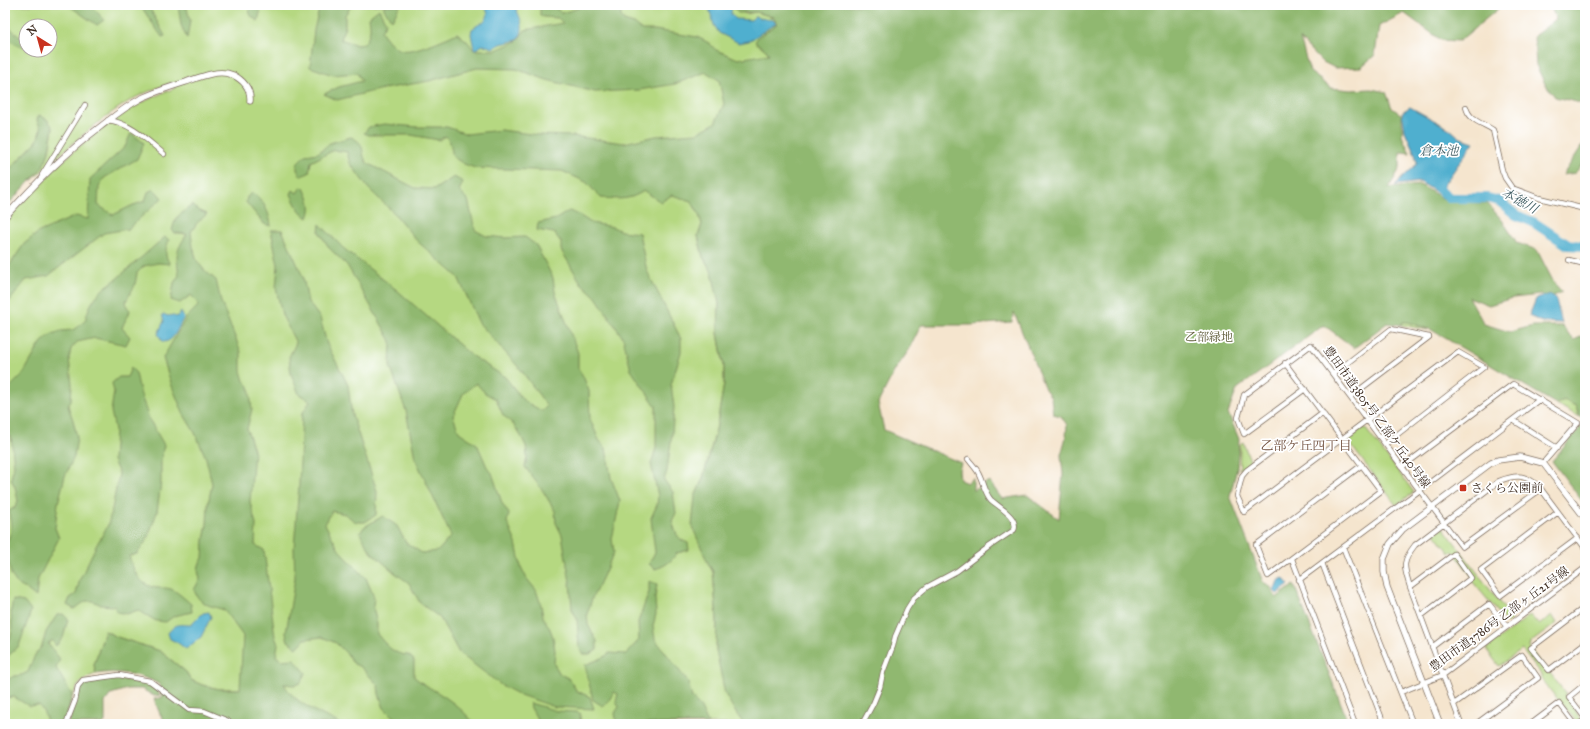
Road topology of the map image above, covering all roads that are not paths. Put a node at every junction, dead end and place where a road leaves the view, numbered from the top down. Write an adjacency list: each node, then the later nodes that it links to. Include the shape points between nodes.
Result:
1 (250, 101): 4 (street, via 249,88 239,78 221,73 205,75 141,99)
2 (85, 105): 6 (street)
3 (1466, 107): 7 (street, via 1472,119 1493,130 1502,170 1512,188 1539,198)
4 (108, 120): 5 (street, via 132,128); 6 (street)
5 (164, 154)
6 (41, 177): 8 (street)
7 (1585, 209)
8 (5, 217)
9 (1569, 260): 10 (street)
10 (1585, 264)
11 (1286, 363): 12 (street, 豊田市道3805号 乙部ケ丘40号線, via 1311,345); 13 (street); 13 (street, 豊田市道3805号 乙部ケ丘40号線, via 1244,395 1238,418 1244,434)
12 (1333, 374): 14 (street, 豊田市道3805号 乙部ケ丘40号線); 14 (street, via 1391,329 1430,337)
13 (1305, 389): 16 (street)
14 (1350, 397): 17 (street, 豊田市道3805号 乙部ケ丘40号線)
15 (1540, 399): 18 (street); 21 (street, via 1578,423); 25 (street, via 1513,384)
16 (1323, 413): 19 (street); 19 (street, via 1242,476 1237,496 1244,512)
17 (1367, 420): 19 (street); 20 (street, 豊田市道3805号 乙部ケ丘40号線); 20 (street, via 1458,352 1484,367)
18 (1512, 420): 21 (street); 27 (street)
19 (1342, 439): 24 (street)
20 (1385, 444): 25 (street, 豊田市道3805号 乙部ケ丘40号線)
21 (1557, 448): 23 (street)
22 (968, 459): 53 (street, via 978,472 985,491 1016,526 957,571 927,587 914,598 895,637 882,672 880,687)
23 (1543, 463): 28 (street, via 1520,456 1498,460); 30 (street)
24 (1362, 465): 35 (street, via 1381,491); 35 (street, via 1256,545 1268,576)
25 (1402, 467): 27 (street, 豊田市道3805号 乙部ケ丘40号線)
26 (1540, 489): 29 (street); 31 (street, via 1532,480 1521,476 1510,477 1499,481); 31 (street, 豊田市道3805号 乙部ケ丘40号線, via 1462,547)
27 (1420, 491): 28 (street, 豊田市道3805号 乙部ケ丘40号線); 33 (street)
28 (1432, 508): 31 (street, 豊田市道3805号 乙部ケ丘40号線); 46 (street, via 1403,530 1390,544 1384,559 1387,587)
29 (1558, 512): 32 (street); 32 (street, via 1481,570 1492,586 1500,596)
30 (1585, 518)
31 (1443, 523): 39 (street, via 1415,545 1407,556 1404,568)
32 (1578, 538): 34 (street)
33 (1343, 547): 36 (street); 48 (street)
34 (1585, 548)
35 (1292, 559): 38 (street)
36 (1322, 563): 38 (street); 55 (street)
37 (1585, 568): 42 (street, 豊田市道3786号 乙部ヶ丘21号線)
38 (1299, 580): 54 (street)
39 (1410, 587): 41 (street); 41 (street, via 1454,554 1471,578)
40 (1585, 607): 43 (street, via 1531,648 1548,670)
41 (1421, 616): 44 (street)
42 (1507, 627): 44 (street, via 1489,604); 45 (street, 豊田市道3786号 乙部ヶ丘21号線)
43 (1585, 643)
44 (1432, 647): 45 (street)
45 (1443, 675): 46 (street, 豊田市道3786号 乙部ヶ丘21号線); 49 (street)
46 (1424, 683): 48 (street, 豊田市道3786号 乙部ヶ丘21号線); 57 (street)
47 (1585, 684): 50 (street, via 1569,697)
48 (1401, 692): 56 (street)
49 (1454, 704): 58 (street); 59 (street, via 1522,655 1538,678)
50 (1585, 719): 62 (street)
51 (66, 724): 52 (street, via 78,686 83,680 119,675 150,681 189,710 204,711)
52 (230, 724)
53 (862, 724)
54 (1355, 724)
55 (1384, 724)
56 (1414, 724)
57 (1440, 724)
58 (1461, 724)
59 (1476, 724)
60 (1531, 724): 61 (street, via 1559,703)
61 (1575, 724)
62 (1579, 724)

